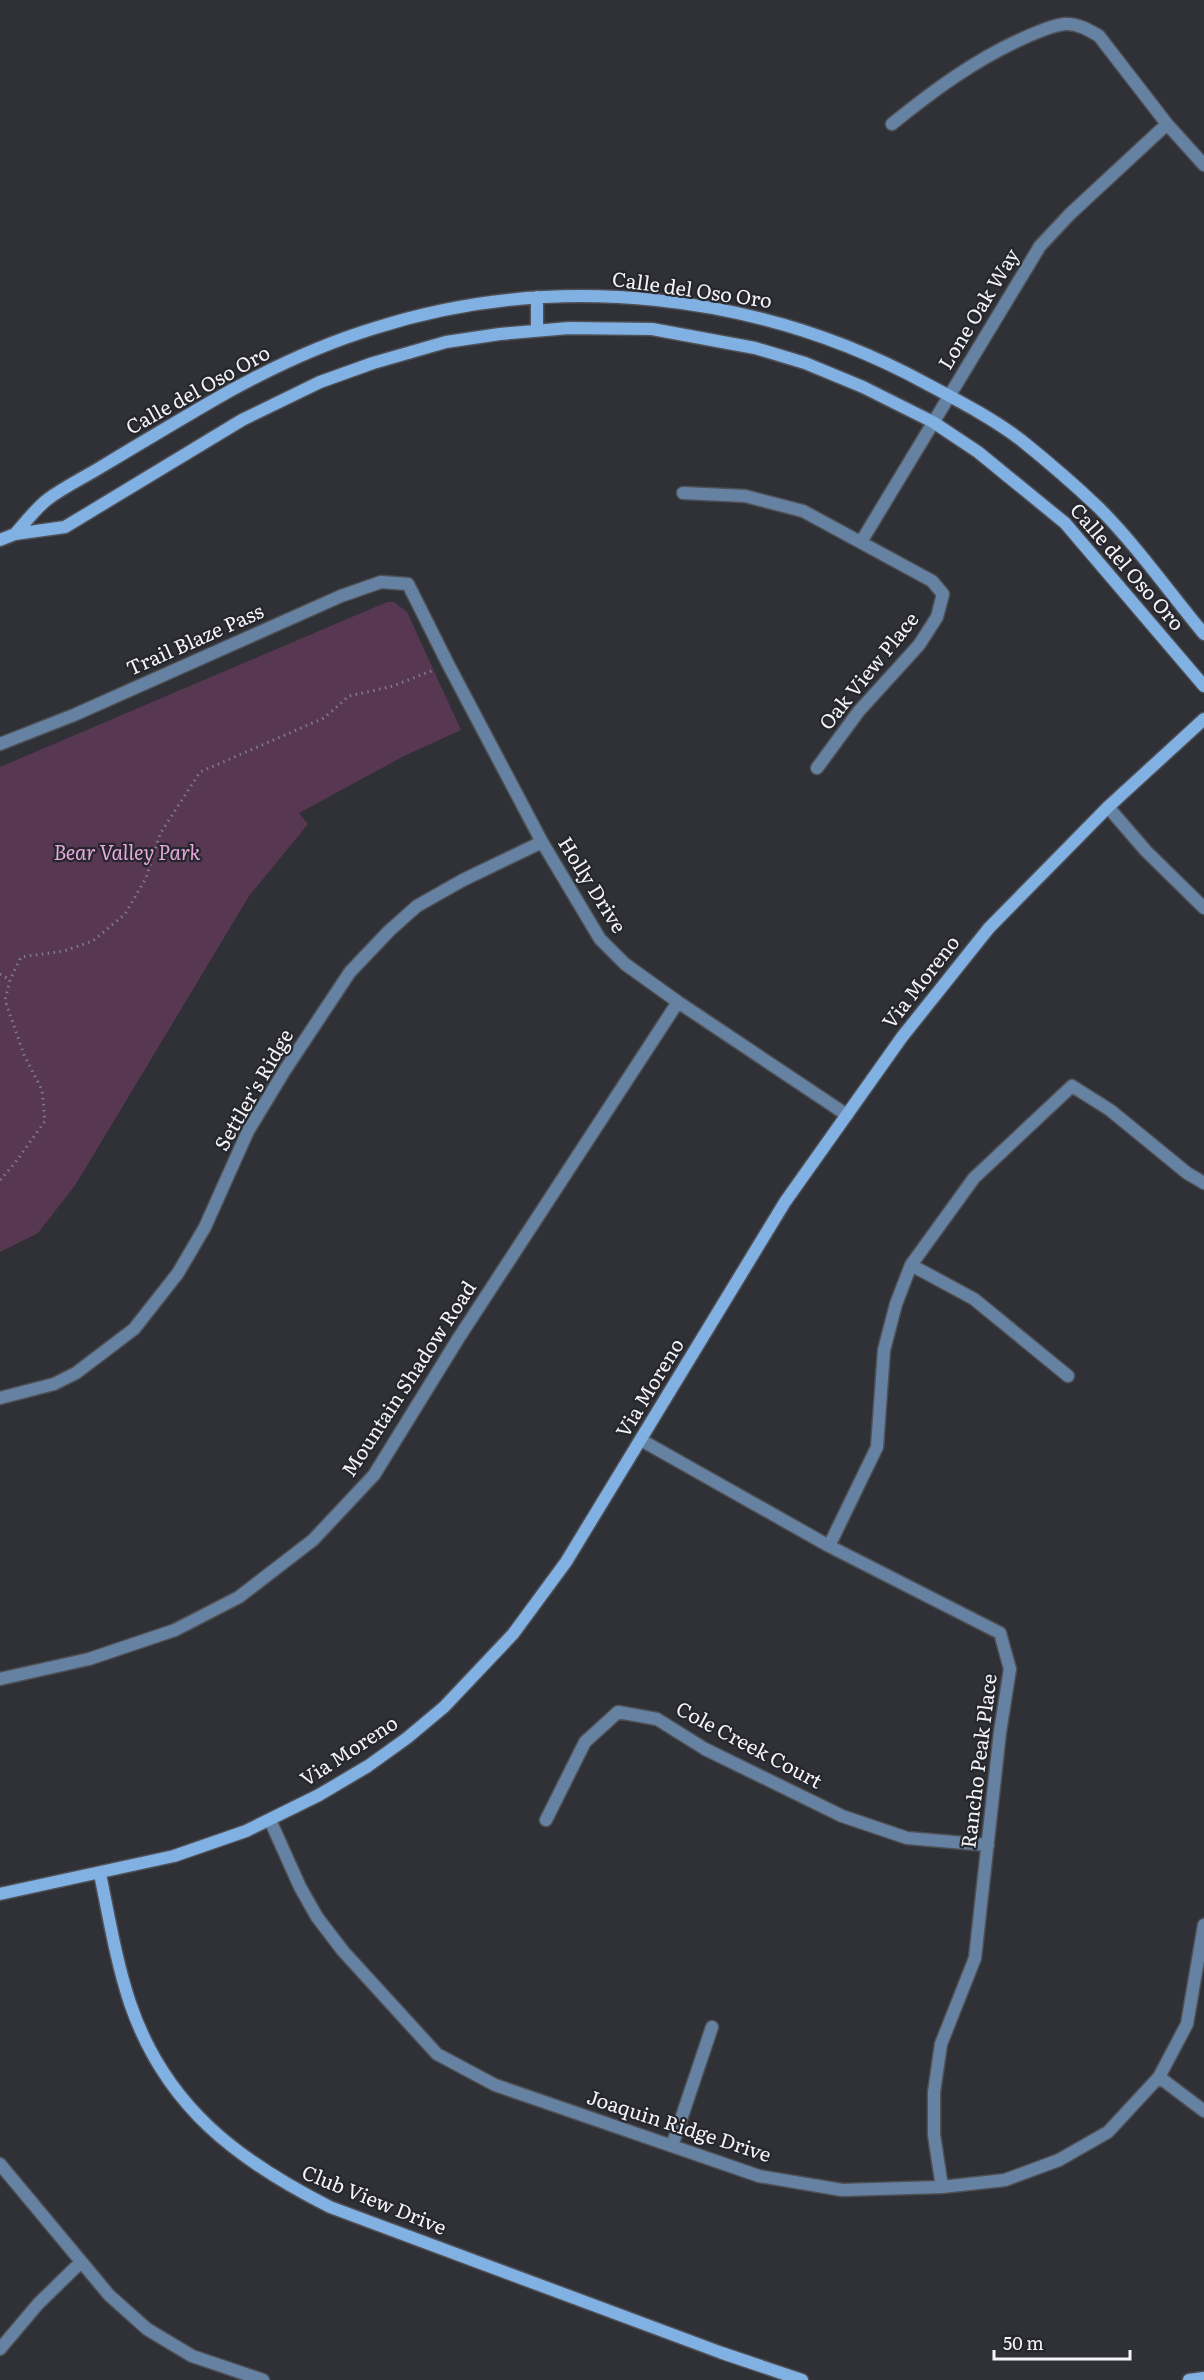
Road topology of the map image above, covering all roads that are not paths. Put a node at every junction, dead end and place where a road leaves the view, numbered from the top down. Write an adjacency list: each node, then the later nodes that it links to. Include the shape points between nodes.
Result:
1 (892, 124): 2 (street, via 940,85 980,60 1042,30 1066,24 1086,27 1099,36)
2 (1167, 124): 3 (street); 6 (street, Lone Oak Way, via 1040,246)
3 (1204, 165)
4 (537, 297): 5 (main road); 6 (main road, Calle del Oso Oro, via 620,296 785,324 889,364); 9 (main road, Calle del Oso Oro, via 485,303 377,327 254,377 47,500)
5 (537, 330): 7 (main road, Calle del Oso Oro, via 652,329 755,348 863,387); 9 (main road, Calle del Oso Oro, via 446,342 320,382 242,420 65,528)
6 (949, 396): 7 (street, Lone Oak Way); 13 (main road, Calle del Oso Oro, via 1018,438 1099,508)
7 (933, 422): 11 (street, Lone Oak Way); 14 (main road, Calle del Oso Oro, via 978,452 1065,522)
8 (683, 493): 11 (street, via 746,496 803,511)
9 (15, 534): 10 (main road, Calle del Oso Oro)
10 (0, 540)
11 (861, 542): 17 (street, Oak View Place, via 932,581 943,594 938,617 919,645 859,711)
12 (408, 584): 16 (street, Trail Blaze Pass, via 381,582 341,596); 19 (street, Holly Drive)
13 (1204, 634)
14 (1204, 687)
15 (1204, 719): 18 (main road, Via Moreno)
16 (0, 744)
17 (817, 768)
18 (1108, 807): 20 (street); 22 (main road, Via Moreno, via 988,928 902,1036)
19 (542, 842): 21 (street, Holly Drive, via 600,939 625,964); 26 (street, Settler's Ridge, via 417,906 388,931 350,972 248,1131 205,1227 178,1273 134,1329 76,1373 54,1384)
20 (1204, 908)
21 (678, 1002): 22 (street, Holly Drive); 29 (street, Mountain Shadow Road, via 374,1475 314,1540 239,1597 175,1630 89,1659)
22 (847, 1114): 27 (main road, Via Moreno, via 779,1212)
23 (1204, 1183): 24 (street, via 1110,1110 1072,1086 974,1178)
24 (911, 1265): 25 (street, via 974,1299); 28 (street, via 884,1350 877,1447)
25 (1068, 1376)
26 (0, 1398)
27 (642, 1440): 28 (street, Rancho Peak Place); 30 (main road, Via Moreno, via 566,1562 513,1634 444,1707 368,1766)
28 (829, 1546): 32 (street, Rancho Peak Place, via 1000,1633 1010,1669)
29 (0, 1679)
30 (270, 1820): 33 (main road, Via Moreno, via 174,1856); 39 (street, Joaquin Ridge Drive, via 317,1917 343,1951 438,2054 495,2085)
31 (546, 1820): 32 (street, Cole Creek Court, via 585,1742 618,1712 657,1719 705,1749 842,1816 907,1838)
32 (988, 1845): 41 (street, Rancho Peak Place, via 975,1958 941,2044 934,2092 934,2135)
33 (100, 1874): 34 (main road, Via Moreno); 46 (main road, Club View Drive, via 130,2003 155,2059 197,2117 254,2164 330,2207 722,2354)
34 (0, 1894)
35 (1204, 1925): 37 (street, Joaquin Ridge Drive, via 1187,2024)
36 (712, 2027): 39 (street)
37 (1159, 2077): 38 (street); 41 (street, Joaquin Ridge Drive, via 1108,2132 1059,2160 1005,2180)
38 (1204, 2111)
39 (672, 2146): 41 (street, Joaquin Ridge Drive, via 759,2175 842,2190)
40 (0, 2164): 42 (street)
41 (942, 2187)
42 (81, 2262): 43 (street); 45 (street, via 109,2295 147,2329 192,2356)
43 (0, 2349)
44 (1204, 2378): 47 (main road)
45 (263, 2380)
46 (802, 2380)
47 (1189, 2380)

